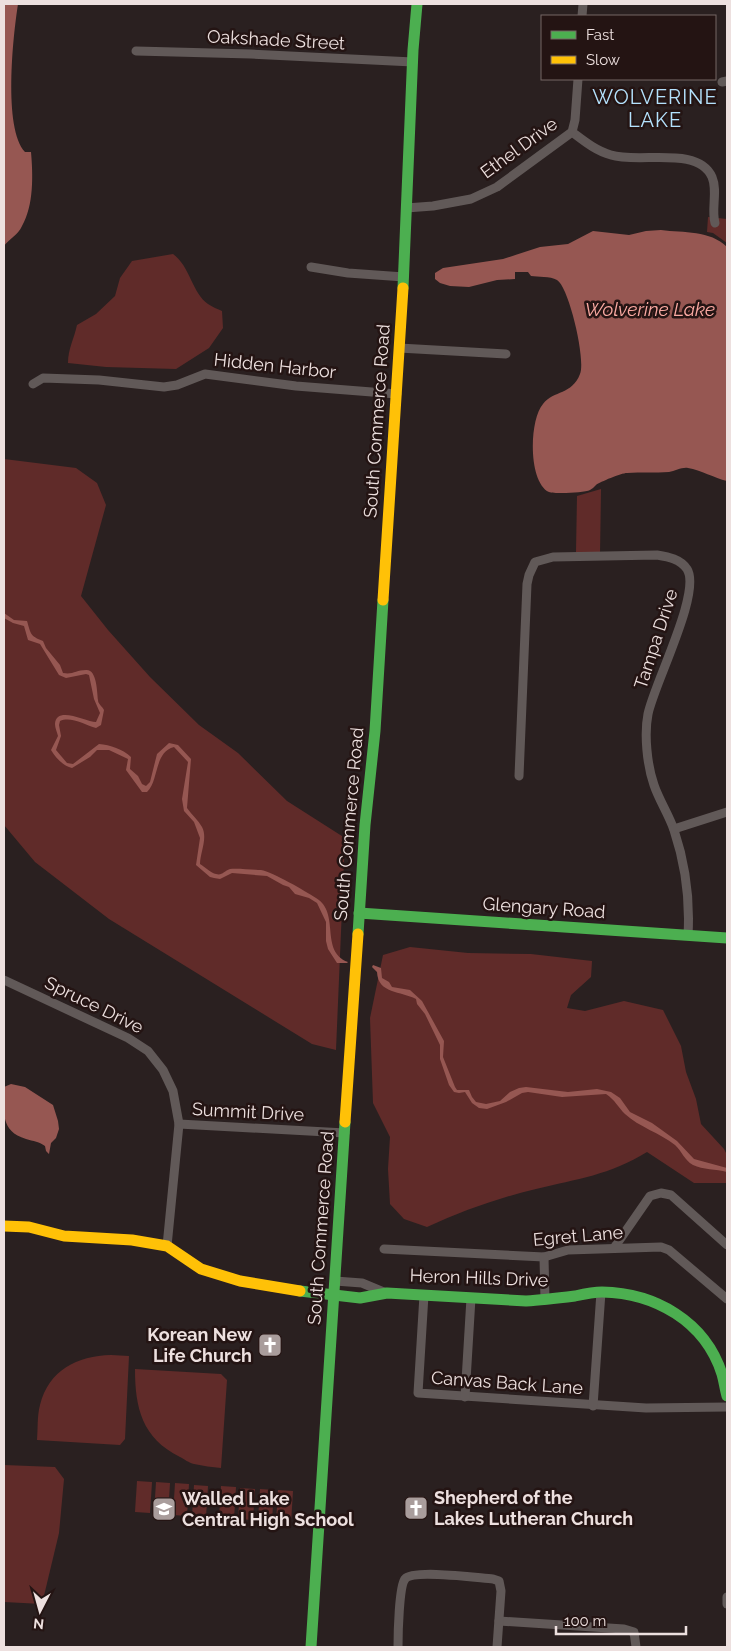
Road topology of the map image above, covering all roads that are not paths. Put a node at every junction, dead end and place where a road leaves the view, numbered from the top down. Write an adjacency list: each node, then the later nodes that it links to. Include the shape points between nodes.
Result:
1 (417, 4): 3 (street, South Commerce Road)
2 (136, 51): 3 (street, Oakshade Street)
3 (413, 62): 6 (street, South Commerce Road)
4 (578, 80): 5 (street, Ethel Drive)
5 (572, 132): 6 (street, Ethel Drive, via 497,187 471,198); 7 (street, via 613,156 685,158 698,163 708,170 713,180)
6 (406, 208): 9 (street, South Commerce Road)
7 (714, 223)
8 (311, 267): 9 (street)
9 (404, 277): 10 (street, South Commerce Road)
10 (399, 348): 11 (street); 13 (street, South Commerce Road)
11 (506, 354)
12 (33, 384): 13 (street, Hidden Harbor, via 43,378 164,387 205,374 296,386)
13 (397, 394): 17 (street, South Commerce Road, via 375,731)
14 (519, 776): 16 (street, Tampa Drive, via 527,584 535,562 553,557 657,555 672,558 688,570 691,584 686,608 648,714 647,745 654,785)
15 (727, 812): 16 (street)
16 (674, 829): 18 (street, Tampa Drive, via 685,875)
17 (359, 913): 18 (street, Glengary Road); 22 (street, South Commerce Road)
18 (688, 935): 19 (street, Glengary Road)
19 (727, 938)
20 (4, 980): 21 (street, Spruce Drive, via 128,1038 148,1051 168,1079)
21 (179, 1124): 22 (street, Summit Drive); 25 (street, Spruce Drive)
22 (345, 1133): 29 (street, South Commerce Road)
23 (4, 1226): 25 (street, via 30,1227 64,1236 132,1240)
24 (727, 1245): 27 (street, via 671,1195 661,1193 650,1196)
25 (167, 1246): 33 (street, Heron Hills Drive, via 209,1272 280,1289)
26 (384, 1248): 28 (street, Egret Lane)
27 (614, 1248): 28 (street, Egret Lane, via 568,1250); 35 (street, Egret Lane, via 661,1247 669,1250)
28 (544, 1257): 36 (street)
29 (335, 1281): 31 (street, Heron Hills Drive, via 362,1283); 33 (street, South Commerce Road)
30 (602, 1292): 36 (street, Heron Hills Drive); 37 (street, Heron Hills Drive, via 646,1298 694,1326 722,1373); 39 (street)
31 (386, 1293): 32 (street, Heron Hills Drive); 33 (street, Heron Hills Drive, via 360,1298)
32 (424, 1295): 34 (street, Heron Hills Drive); 38 (street, Canvas Back Lane, via 418,1393)
33 (335, 1296): 44 (street, South Commerce Road)
34 (471, 1298): 36 (street, Heron Hills Drive); 38 (street)
35 (727, 1299)
36 (545, 1300)
37 (727, 1396)
38 (465, 1397): 39 (street, Canvas Back Lane)
39 (593, 1406): 40 (street, Canvas Back Lane)
40 (727, 1407)
41 (727, 1597): 42 (street)
42 (727, 1604)
43 (499, 1621): 45 (street, via 499,1581 410,1574 404,1579 401,1590); 46 (street); 47 (street, via 624,1629 634,1632)
44 (311, 1647)
45 (398, 1647)
46 (497, 1647)
47 (636, 1647)

